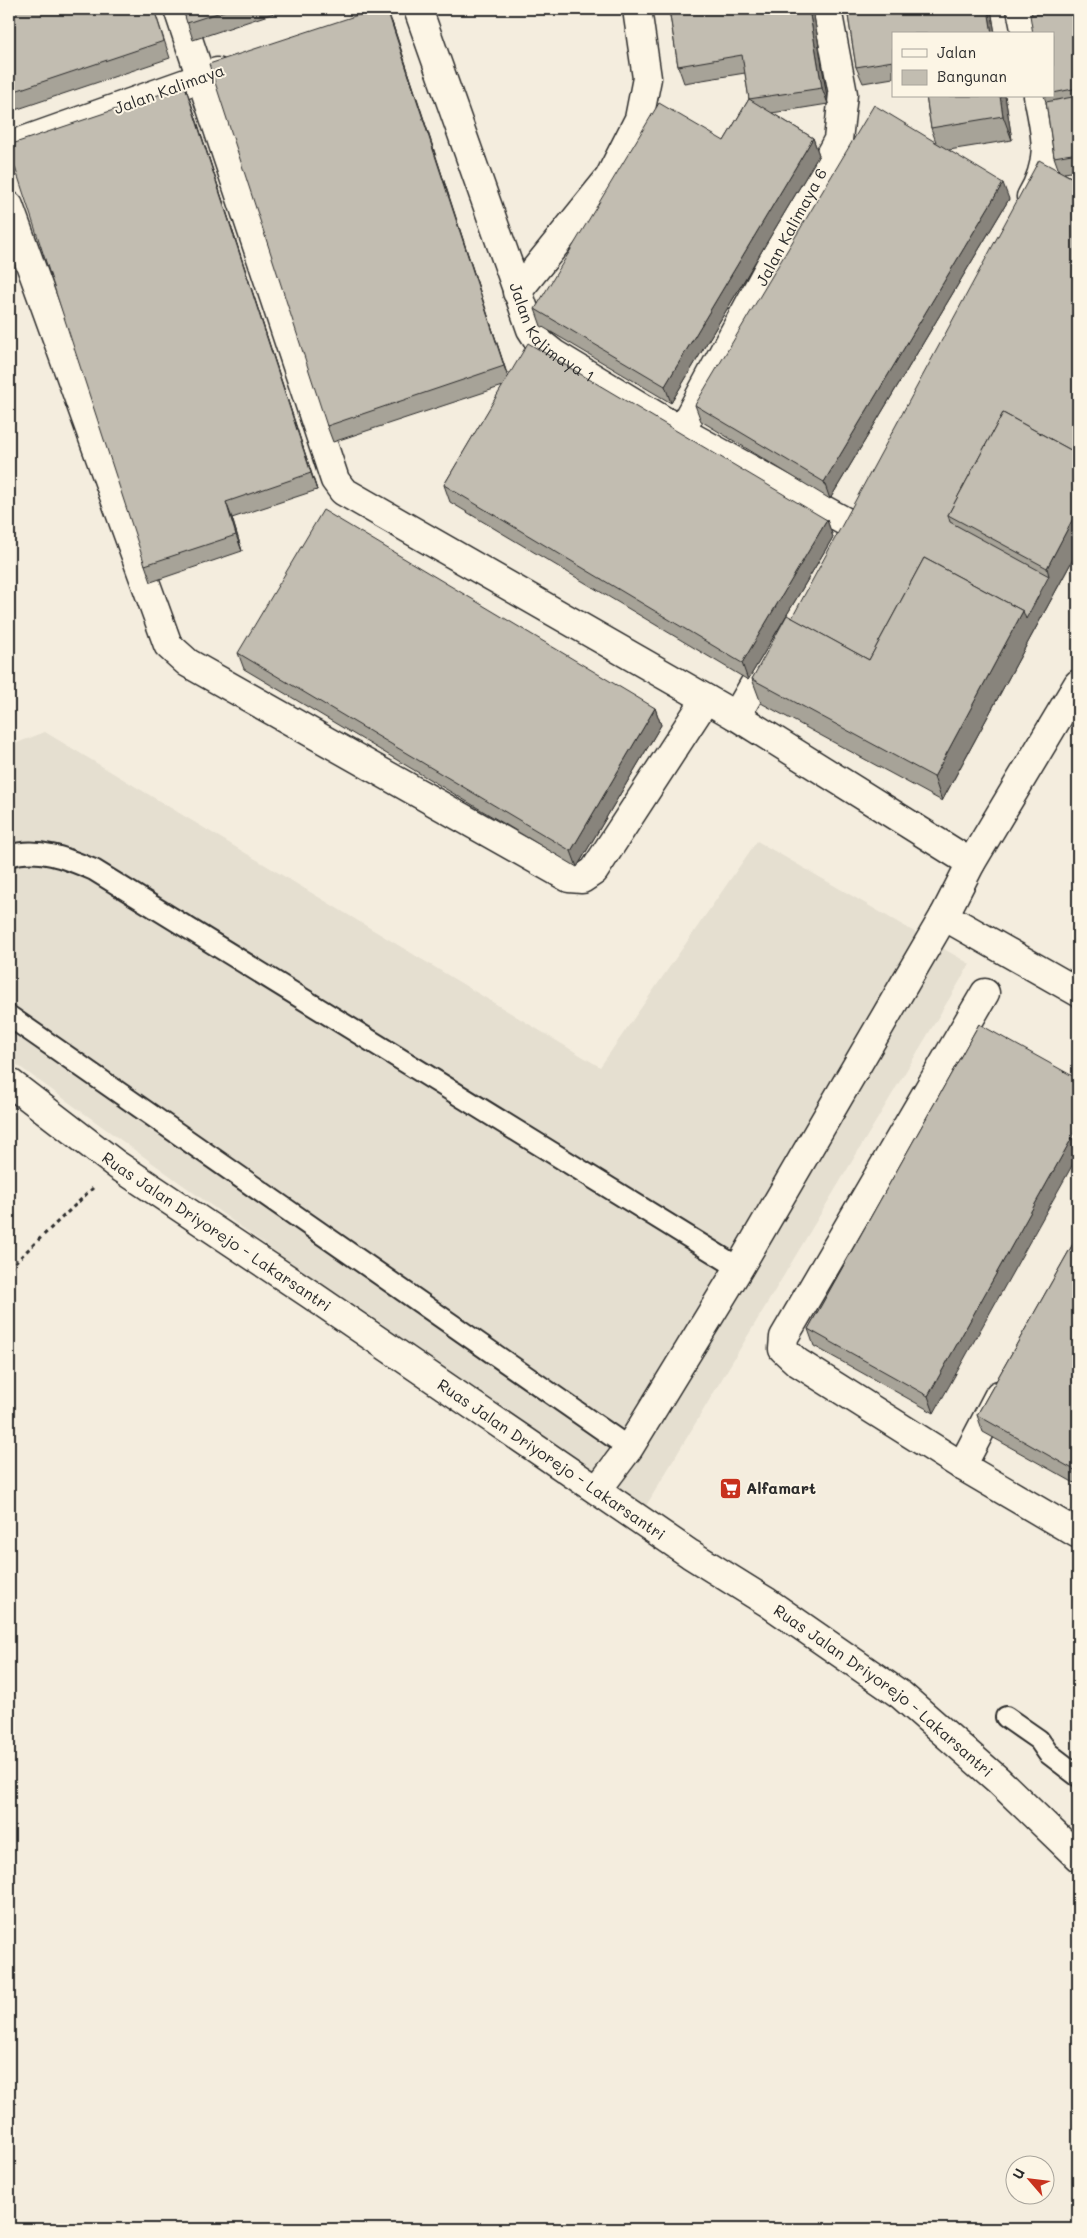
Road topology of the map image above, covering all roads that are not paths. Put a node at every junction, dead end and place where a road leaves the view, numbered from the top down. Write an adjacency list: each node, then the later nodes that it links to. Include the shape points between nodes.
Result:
1 (178, 9): 8 (street)
2 (418, 9): 13 (street, Jalan Kalimaya 1)
3 (637, 9): 13 (street, via 647,78 639,119 609,178)
4 (827, 9): 14 (street, Jalan Kalimaya 6, via 843,94 838,140)
5 (1021, 9): 6 (street)
6 (1026, 32)
7 (238, 64): 8 (street, Jalan Kalimaya)
8 (201, 78): 10 (street, Jalan Kalimaya); 20 (street, via 335,480 343,491)
9 (1038, 98): 12 (street, via 1046,135 1046,161 1036,190)
10 (9, 146)
11 (9, 206): 20 (street, via 168,645 188,663 569,878 582,879 594,871)
12 (1021, 215)
13 (517, 292): 14 (street, Jalan Kalimaya 1, via 531,330 554,354)
14 (681, 431): 16 (street, Jalan Kalimaya 1)
15 (861, 497): 16 (street)
16 (846, 522): 17 (street)
17 (832, 548)
18 (784, 632): 21 (street)
19 (1078, 684): 23 (street)
20 (706, 699): 21 (street)
21 (736, 716): 23 (street)
22 (9, 856): 29 (lane, via 19,852 57,855 94,870)
23 (971, 863): 24 (street)
24 (944, 916): 25 (street); 29 (street)
25 (1078, 992)
26 (986, 993): 32 (street, via 784,1337 782,1349 797,1362)
27 (9, 1016): 31 (lane)
28 (9, 1082): 33 (street, Ruas Jalan Driyorejo - Lakarsantri, via 117,1166)
29 (740, 1268): 31 (street)
30 (1013, 1369): 32 (street)
31 (629, 1448): 33 (street)
32 (962, 1466): 34 (street)
33 (598, 1489): 37 (street, Ruas Jalan Driyorejo - Lakarsantri, via 901,1695 998,1780)
34 (1078, 1534)
35 (1006, 1717): 36 (lane, via 1039,1740 1048,1753)
36 (1078, 1776)
37 (1078, 1858)

